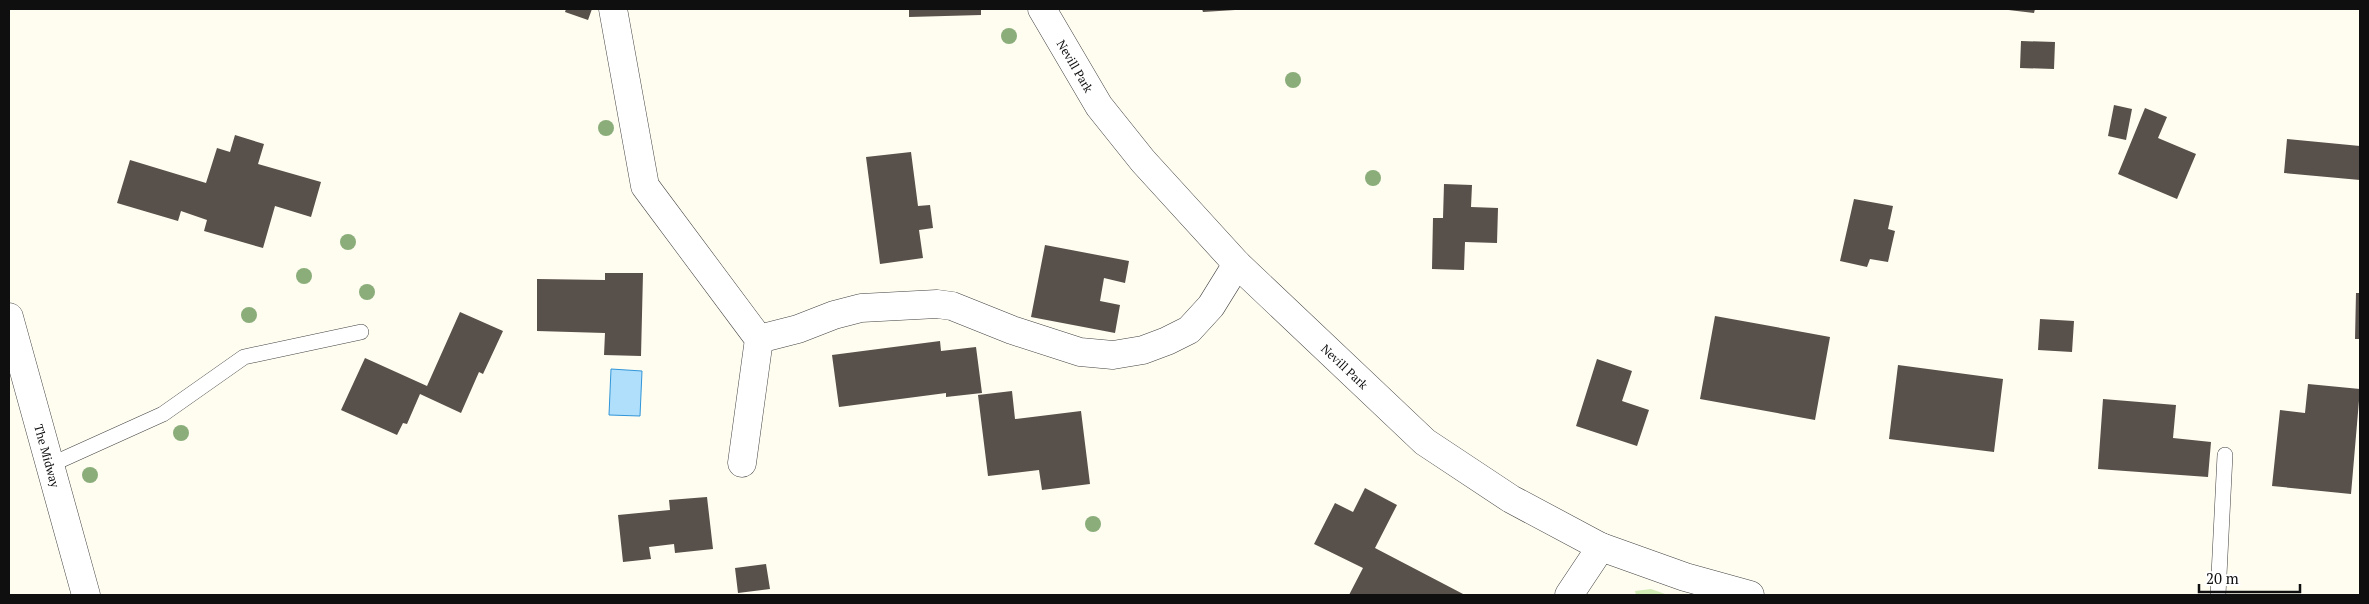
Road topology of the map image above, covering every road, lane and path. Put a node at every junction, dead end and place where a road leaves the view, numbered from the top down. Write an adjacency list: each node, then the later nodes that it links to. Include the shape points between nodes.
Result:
1 (613, 9): 6 (street, via 646,186)
2 (1042, 9): 3 (street, Nevill Park, via 1099,106)
3 (1237, 264): 6 (street, via 1211,306 1189,330 1143,350 1113,355 1080,352 952,306 937,304 861,308); 10 (street, Nevill Park, via 1425,442 1511,499)
4 (9, 317): 9 (street, The Midway)
5 (361, 332): 9 (lane, via 244,356 164,414)
6 (759, 339): 8 (street)
7 (2226, 455): 14 (lane)
8 (742, 463)
9 (50, 465): 11 (street, The Midway)
10 (1601, 547): 12 (street); 13 (street, Nevill Park, via 1685,577)
11 (86, 595)
12 (1569, 595)
13 (1750, 595)
14 (2218, 595)

